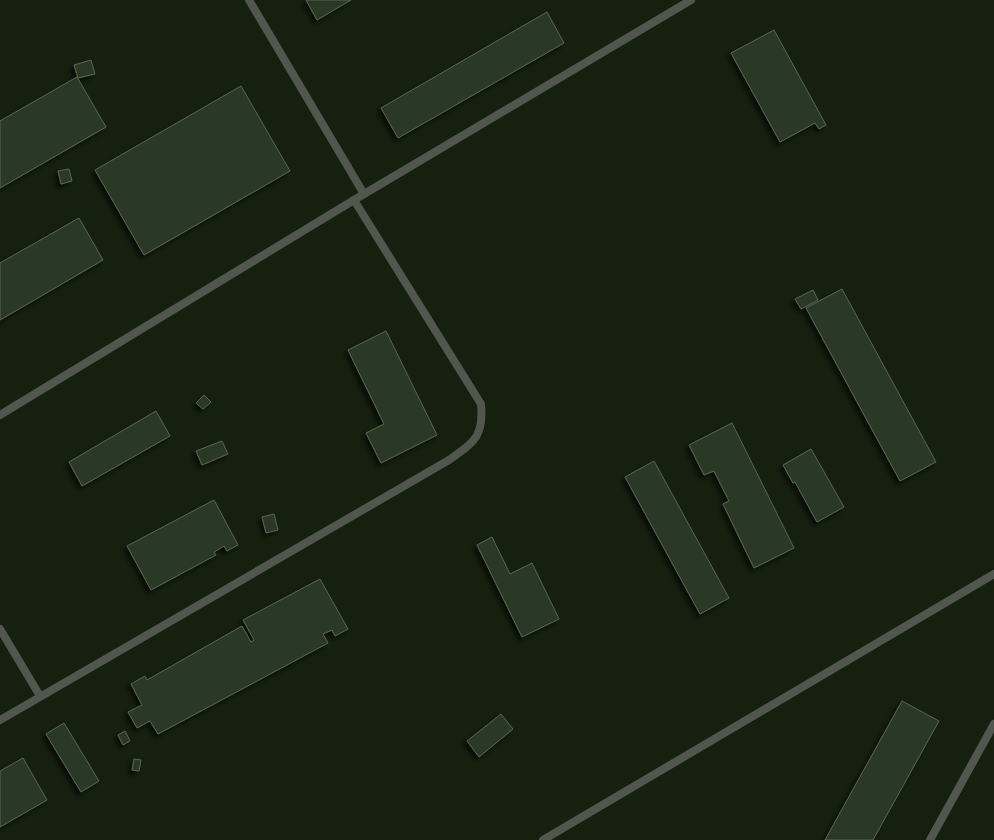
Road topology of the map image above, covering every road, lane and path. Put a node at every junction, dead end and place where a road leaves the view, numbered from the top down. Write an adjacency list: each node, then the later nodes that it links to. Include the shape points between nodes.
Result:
1 (249, 0): 3 (lane)
2 (691, 0): 3 (lane)
3 (364, 194): 4 (lane)
4 (354, 200): 5 (lane); 8 (lane, via 480,404 482,420 474,441 449,460)
5 (0, 415)
6 (994, 574): 11 (lane)
7 (0, 629): 8 (lane)
8 (40, 696): 9 (lane)
9 (0, 720)
10 (994, 724): 12 (lane)
11 (543, 840)
12 (930, 840)

